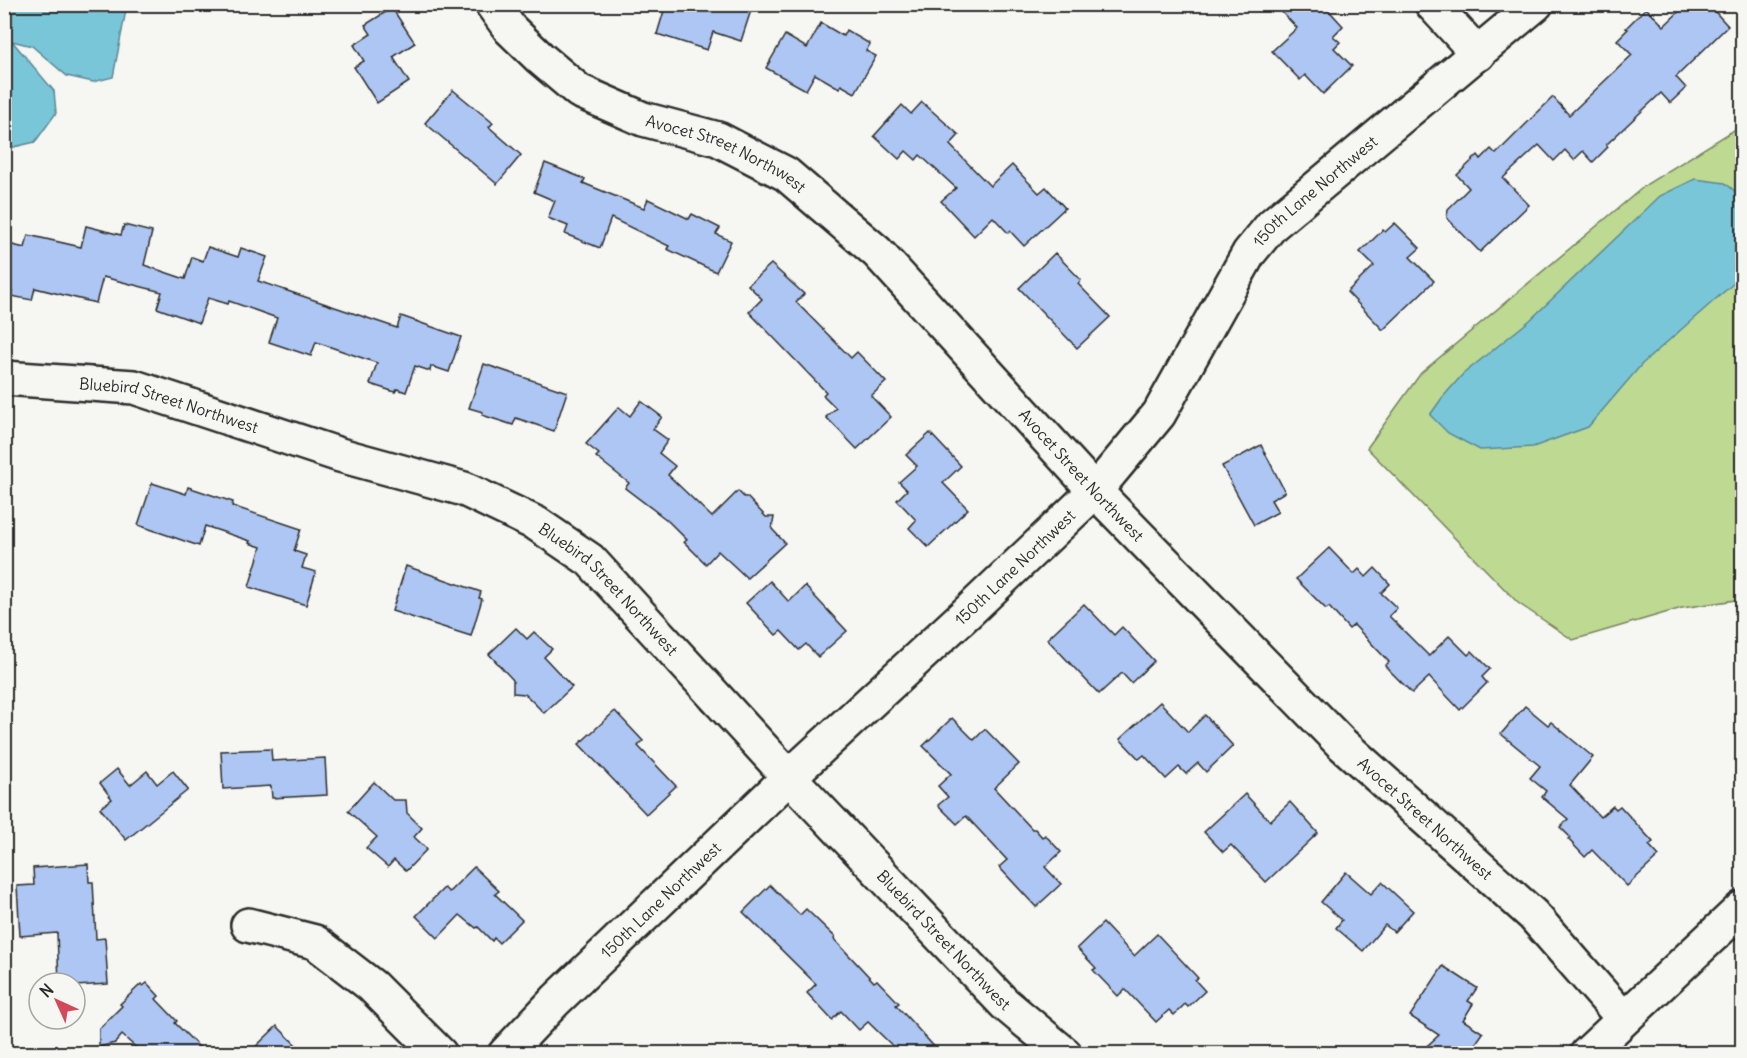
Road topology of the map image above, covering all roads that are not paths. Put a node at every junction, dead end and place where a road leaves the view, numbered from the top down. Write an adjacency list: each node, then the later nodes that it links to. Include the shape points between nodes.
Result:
1 (492, 4): 6 (street, Avocet Street Northwest, via 510,29 579,91 643,119 718,139 786,174 877,252)
2 (1432, 4): 4 (street)
3 (1536, 4): 4 (street, 150th Lane Northwest)
4 (1478, 54): 6 (street, 150th Lane Northwest, via 1272,225 1249,253 1159,414)
5 (4, 378): 7 (street, Bluebird Street Northwest, via 134,387 340,455 464,489 537,524 590,560)
6 (1095, 491): 7 (street, 150th Lane Northwest); 10 (street, Avocet Street Northwest, via 1341,743 1533,915)
7 (789, 777): 12 (street, 150th Lane Northwest); 13 (street, Bluebird Street Northwest, via 1005,1004)
8 (1743, 908): 10 (street)
9 (248, 925): 11 (street, via 315,942 372,986)
10 (1623, 1018): 14 (street)
11 (440, 1053)
12 (505, 1053)
13 (1065, 1053)
14 (1587, 1053)

